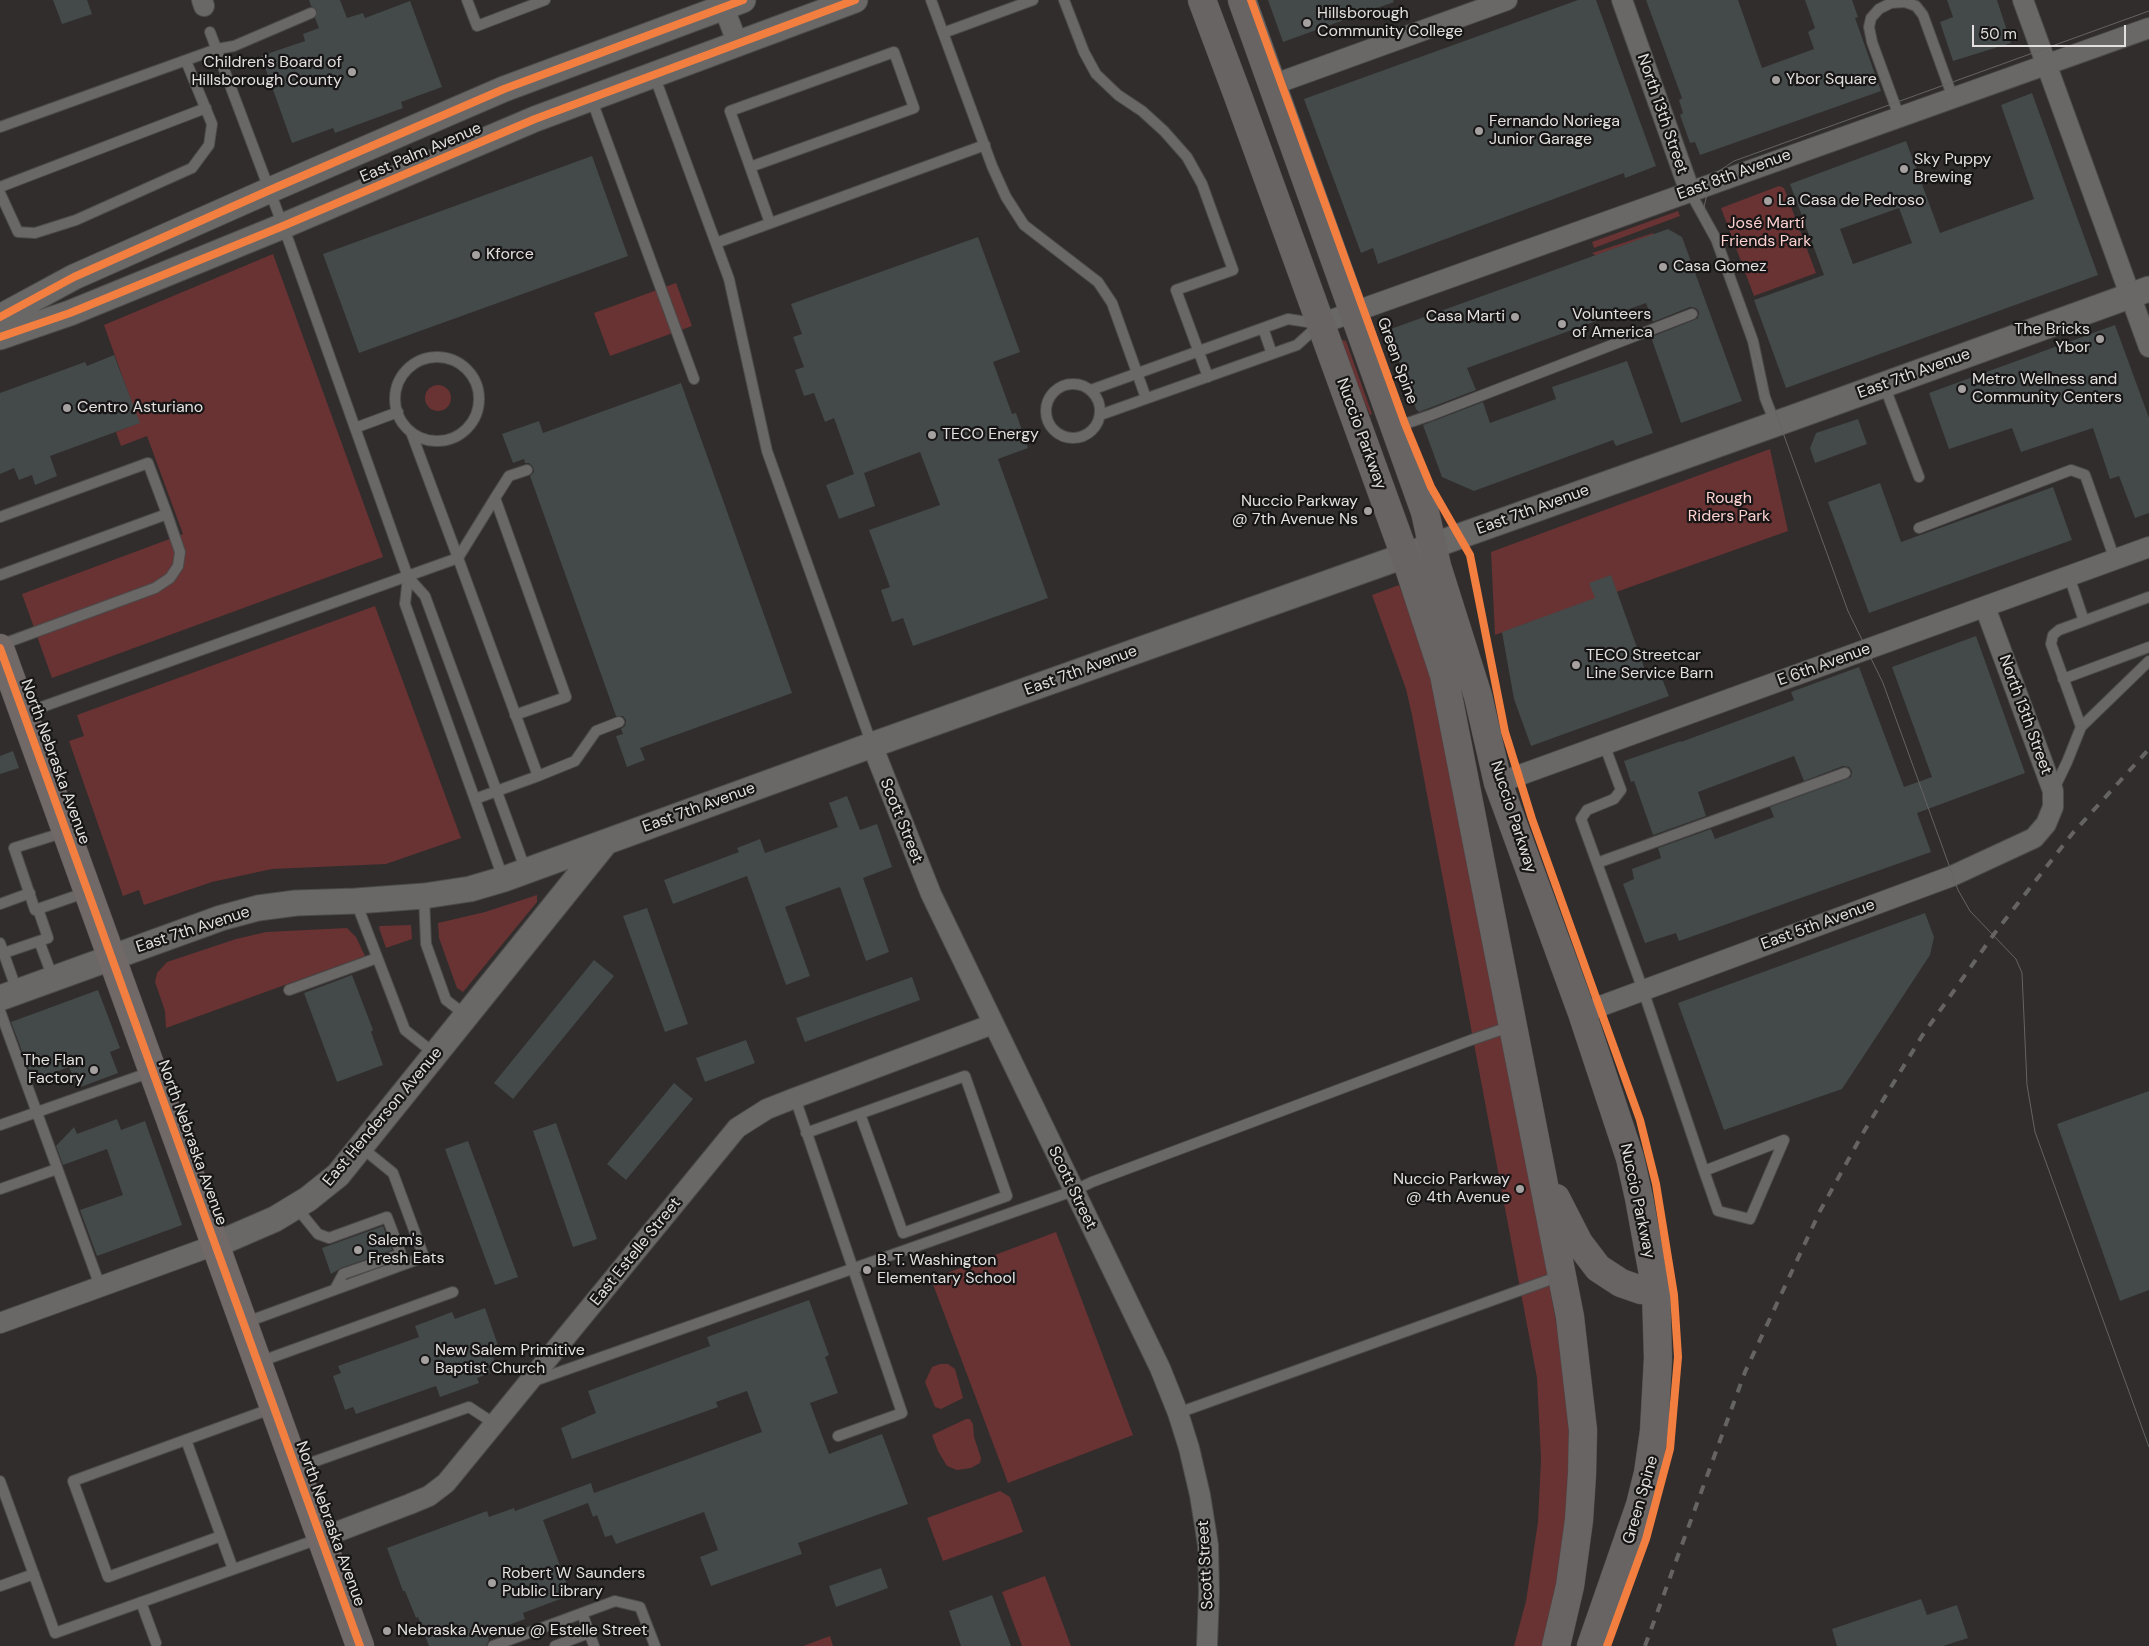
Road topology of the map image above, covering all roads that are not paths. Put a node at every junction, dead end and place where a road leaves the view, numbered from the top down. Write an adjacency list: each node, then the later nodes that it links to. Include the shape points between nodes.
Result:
1 (467, 0): 2 (lane, via 477,26)
2 (545, 0)
3 (855, 0): 17 (street, East Palm Avenue)
4 (931, 0): 16 (lane)
5 (1033, 0): 16 (lane)
6 (1064, 0): 45 (lane, via 1096,74 1164,131 1187,157 1202,184 1233,270 1176,290)
7 (1202, 0): 41 (main road, Nuccio Parkway)
8 (1242, 0): 22 (main road, Nuccio Parkway)
9 (1507, 0): 22 (street)
10 (1622, 0): 32 (street, North 13th Street)
11 (2023, 0): 20 (street)
12 (729, 2): 17 (street); 31 (street, East Palm Avenue, via 504,89)
13 (311, 13): 18 (lane, via 234,46)
14 (2149, 28): 20 (street, East 8th Avenue)
15 (210, 32): 18 (lane)
16 (943, 32): 28 (lane)
17 (737, 42): 21 (street, East Palm Avenue)
18 (217, 49): 19 (lane); 31 (lane)
19 (186, 61): 25 (lane); 27 (lane)
20 (2047, 65): 24 (street, East 8th Avenue); 37 (street)
21 (654, 74): 23 (street, East Palm Avenue); 36 (lane)
22 (1272, 85): 38 (main road, Nuccio Parkway)
23 (591, 98): 35 (street, East Palm Avenue); 49 (lane)
24 (1953, 98): 26 (street, East 8th Avenue); 26 (lane, via 1923,15 1916,6 1905,2 1892,3 1879,9 1871,18 1869,27)
25 (206, 108): 30 (lane); 33 (lane, via 212,124 209,145 192,168 76,220 36,233 18,232)
26 (1899, 116): 32 (street, East 8th Avenue)
27 (0, 127)
28 (984, 145): 34 (lane); 47 (lane, via 1006,197 1024,225 1098,282 1112,303)
29 (750, 167): 29 (lane, via 730,111 894,52 914,108); 34 (lane)
30 (0, 187)
31 (270, 190): 35 (lane); 40 (street, East Palm Avenue, via 74,278)
32 (1690, 192): 38 (street, East 8th Avenue); 55 (lane, North 13th Street, via 1719,248 1753,341 1765,398)
33 (0, 193)
34 (770, 223): 36 (lane)
35 (283, 226): 43 (street, East Palm Avenue, via 70,313); 57 (lane)
36 (716, 243): 85 (lane, via 729,279 767,451)
37 (2140, 293): 44 (street); 50 (street, East 7th Avenue)
38 (1355, 311): 41 (street, East 8th Avenue); 56 (main road, Nuccio Parkway)
39 (1692, 314): 56 (lane)
40 (0, 317)
41 (1320, 324): 42 (lane, via 1288,320); 46 (lane, via 1297,345); 67 (main road, Nuccio Parkway)
42 (1263, 328): 45 (lane); 46 (lane)
43 (0, 337)
44 (2149, 348)
45 (1198, 352): 47 (lane); 48 (lane)
46 (1272, 354): 48 (lane)
47 (1137, 374): 51 (lane); 52 (lane)
48 (1208, 377): 52 (lane)
49 (694, 379)
50 (1884, 385): 55 (street, East 7th Avenue); 60 (lane)
51 (1091, 390): 54 (lane, via 1099,402); 54 (lane, via 1071,384 1055,391 1046,406 1048,424 1062,437 1080,438 1095,428)
52 (1146, 398): 54 (lane)
53 (398, 412): 57 (lane); 58 (lane); 58 (lane, via 396,392 400,378 409,367 435,357 448,358 470,373 479,398 477,411 466,428 450,439 435,441)
54 (1100, 415)
55 (1775, 424): 65 (street, East 7th Avenue)
56 (1396, 427): 65 (main road, Nuccio Parkway, via 1425,512)
57 (355, 428): 72 (lane)
58 (411, 432): 68 (lane)
59 (527, 470): 61 (lane, via 509,476)
60 (1919, 477)
61 (495, 498): 68 (lane); 81 (lane, via 566,697)
62 (167, 514): 63 (lane, via 148,463); 70 (lane); 77 (lane, via 180,552 178,566 170,578 155,588)
63 (0, 517)
64 (1919, 528): 69 (lane, via 2072,470 2085,475)
65 (1432, 546): 67 (street, East 7th Avenue); 88 (main road, Nuccio Parkway, via 1478,696)
66 (2149, 547): 69 (street, E 6th Avenue)
67 (1405, 556): 85 (street, East 7th Avenue); 116 (main road, Nuccio Parkway, via 1444,674)
68 (458, 558): 72 (lane); 81 (lane)
69 (2114, 560): 71 (street, E 6th Avenue)
70 (0, 575)
71 (2069, 576): 74 (street, E 6th Avenue); 75 (lane)
72 (408, 577): 80 (lane); 89 (lane, via 425,596); 91 (lane, via 405,604)
73 (2149, 597): 75 (lane)
74 (1985, 607): 84 (street, E 6th Avenue); 90 (street, North 13th Street)
75 (2084, 621): 79 (lane, via 2053,635 2051,644)
76 (2149, 647): 79 (lane)
77 (1, 655): 80 (main road, North Nebraska Avenue)
78 (2149, 661): 83 (lane)
79 (2063, 679): 83 (lane)
80 (24, 714): 93 (main road, North Nebraska Avenue)
81 (515, 715): 87 (lane)
82 (619, 722): 87 (lane, via 596,731 575,761)
83 (2081, 728): 90 (lane)
84 (1604, 744): 88 (street, E 6th Avenue); 95 (lane, via 1621,790 1614,799 1587,810 1581,819)
85 (872, 745): 94 (street, East 7th Avenue); 115 (street, Scott Street, via 931,894)
86 (1845, 773): 95 (lane)
87 (538, 776): 89 (lane)
88 (1498, 783): 113 (main road, Nuccio Parkway)
89 (497, 791): 91 (lane); 96 (lane)
90 (2052, 792): 92 (street, North 13th Street, via 2052,808)
91 (475, 799): 96 (lane)
92 (2046, 824): 110 (street, East 5th Avenue, via 2034,838 1952,876)
93 (66, 831): 97 (main road, North Nebraska Avenue); 98 (lane, via 14,848)
94 (606, 842): 96 (street, East 7th Avenue); 114 (street, East Henderson Avenue)
95 (1598, 864): 110 (lane)
96 (515, 875): 99 (street, East 7th Avenue, via 470,889)
97 (87, 892): 102 (lane); 106 (main road, North Nebraska Avenue)
98 (30, 893): 101 (lane); 102 (lane, via 35,910)
99 (424, 896): 100 (street, East 7th Avenue); 114 (lane, via 426,944 446,1000)
100 (356, 901): 106 (street, East 7th Avenue, via 296,902 258,908); 107 (lane)
101 (0, 904)
102 (38, 908): 103 (lane, via 48,938)
103 (39, 941): 105 (lane); 108 (lane)
104 (0, 943): 105 (lane)
105 (4, 954): 111 (lane)
106 (111, 958): 108 (street, East 7th Avenue); 118 (main road, North Nebraska Avenue)
107 (377, 958): 109 (lane); 117 (lane, via 405,1030)
108 (53, 978): 111 (street, East 7th Avenue)
109 (289, 990)
110 (1643, 990): 113 (street, East 5th Avenue); 127 (lane)
111 (9, 994)
112 (0, 1011): 120 (lane)
113 (1582, 1013): 136 (main road, Nuccio Parkway, via 1630,1158)
114 (468, 1016): 117 (street, East Henderson Avenue)
115 (992, 1024): 119 (street, East Estelle Street); 129 (street, Scott Street)
116 (1513, 1026): 125 (main road, Nuccio Parkway); 129 (lane)
117 (436, 1054): 124 (street, East Henderson Avenue)
118 (152, 1072): 120 (lane); 131 (main road, North Nebraska Avenue)
119 (795, 1098): 123 (lane); 141 (street, East Estelle Street, via 767,1109 737,1128)
120 (37, 1113): 122 (lane); 126 (lane)
121 (860, 1114): 121 (lane, via 965,1076 1007,1196 902,1233); 123 (lane)
122 (0, 1126)
123 (806, 1133): 132 (lane)
124 (361, 1147): 130 (street, East Henderson Avenue, via 338,1175); 135 (lane, via 393,1173 424,1257)
125 (1541, 1168): 133 (main road, Nuccio Parkway); 136 (main road, via 1579,1243 1598,1268 1621,1284 1641,1290)
126 (58, 1170): 128 (lane); 134 (lane)
127 (1704, 1171): 127 (lane, via 1718,1211 1750,1218 1784,1140)
128 (0, 1189)
129 (1073, 1191): 132 (lane); 143 (street, Scott Street, via 1160,1368)
130 (295, 1206): 131 (street, East Henderson Avenue, via 252,1230); 135 (lane, via 318,1234 329,1238 388,1217 401,1254 343,1274)
131 (215, 1245): 134 (street, East Henderson Avenue); 139 (main road, North Nebraska Avenue)
132 (853, 1269): 141 (lane); 145 (lane, via 902,1413)
133 (1562, 1275): 143 (lane); 164 (main road, Nuccio Parkway, via 1583,1430 1578,1529 1570,1586)
134 (100, 1286): 138 (street, East Henderson Avenue)
135 (335, 1290): 139 (lane)
136 (1656, 1290): 165 (main road, Nuccio Parkway, via 1658,1358 1648,1474 1632,1533)
137 (453, 1292): 140 (lane)
138 (0, 1323)
139 (243, 1324): 140 (main road, North Nebraska Avenue)
140 (257, 1363): 142 (main road, North Nebraska Avenue)
141 (528, 1383): 144 (street, East Estelle Street)
142 (274, 1408): 146 (lane); 147 (main road, North Nebraska Avenue)
143 (1178, 1413): 163 (street, Scott Street, via 1200,1495 1208,1545)
144 (495, 1424): 147 (lane, via 469,1407); 150 (street, East Estelle Street, via 446,1483 429,1496)
145 (838, 1436)
146 (186, 1440): 149 (lane); 149 (lane, via 73,1481 108,1577)
147 (296, 1468): 150 (main road, North Nebraska Avenue)
148 (0, 1481): 152 (lane)
149 (222, 1536): 151 (lane)
150 (321, 1538): 151 (lane); 158 (main road, North Nebraska Avenue)
151 (233, 1569): 154 (lane)
152 (34, 1574): 153 (lane); 154 (lane, via 55,1633)
153 (0, 1586)
154 (141, 1602): 157 (lane)
155 (582, 1614): 156 (lane); 159 (lane); 162 (lane, via 615,1601 640,1608)
156 (590, 1633): 160 (lane); 161 (lane)
157 (156, 1643)
158 (360, 1646)
159 (493, 1646)
160 (555, 1646)
161 (594, 1646)
162 (655, 1646)
163 (1207, 1646)
164 (1556, 1646)
165 (1591, 1646)

